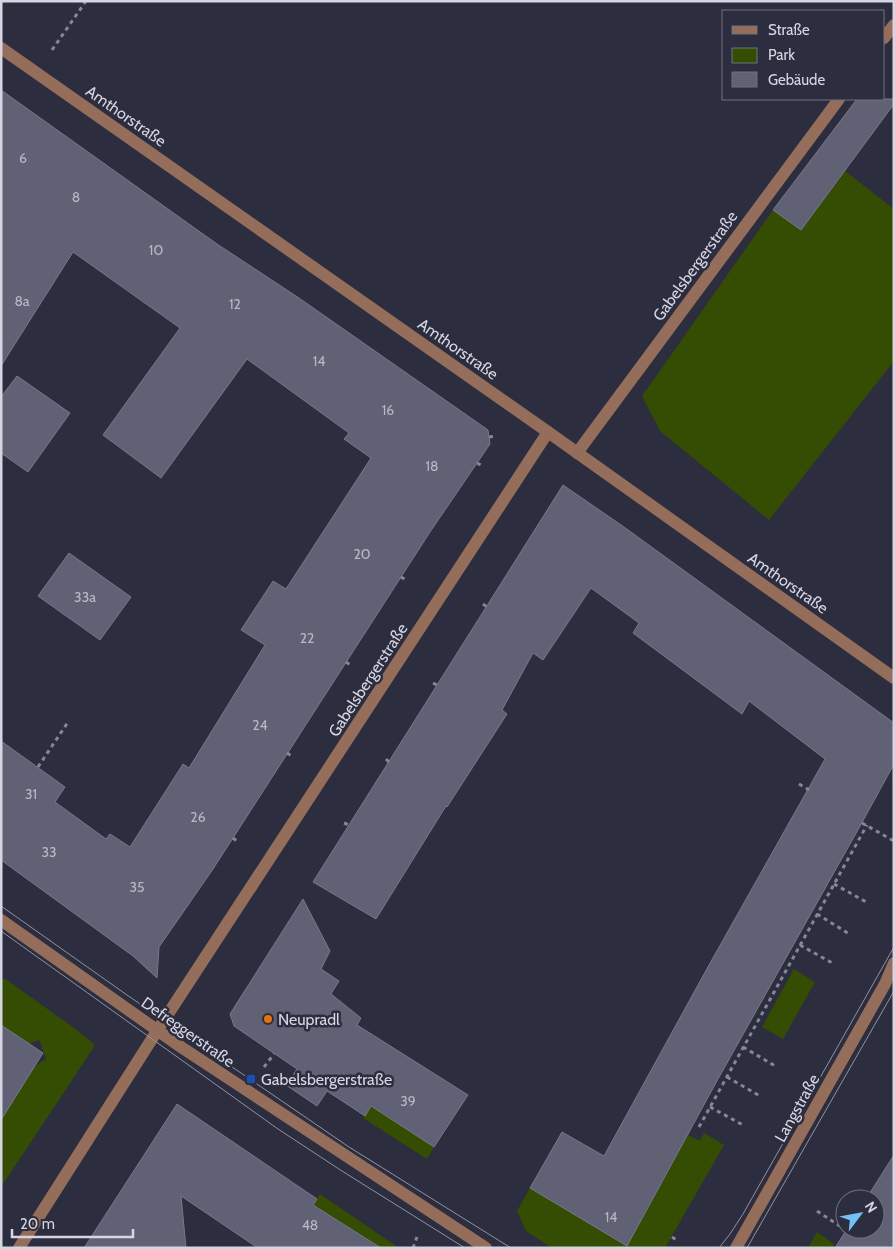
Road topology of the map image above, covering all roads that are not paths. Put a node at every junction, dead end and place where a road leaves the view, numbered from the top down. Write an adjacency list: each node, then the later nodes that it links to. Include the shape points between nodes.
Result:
1 (894, 24): 2 (street)
2 (885, 37)
3 (1, 48): 5 (street, Amthorstraße)
4 (838, 100): 6 (street, Gabelsbergerstraße)
5 (548, 432): 6 (street, Amthorstraße); 12 (street, Gabelsbergerstraße)
6 (577, 453): 7 (street, Amthorstraße)
7 (894, 678)
8 (1, 920): 12 (street, Defreggerstraße)
9 (894, 963): 11 (street, Langstraße)
10 (894, 973): 11 (street, Langstraße)
11 (885, 984): 15 (street, Langstraße)
12 (157, 1030): 13 (street, Gabelsbergerstraße); 14 (street, Defreggerstraße)
13 (18, 1248)
14 (486, 1248)
15 (736, 1248)

